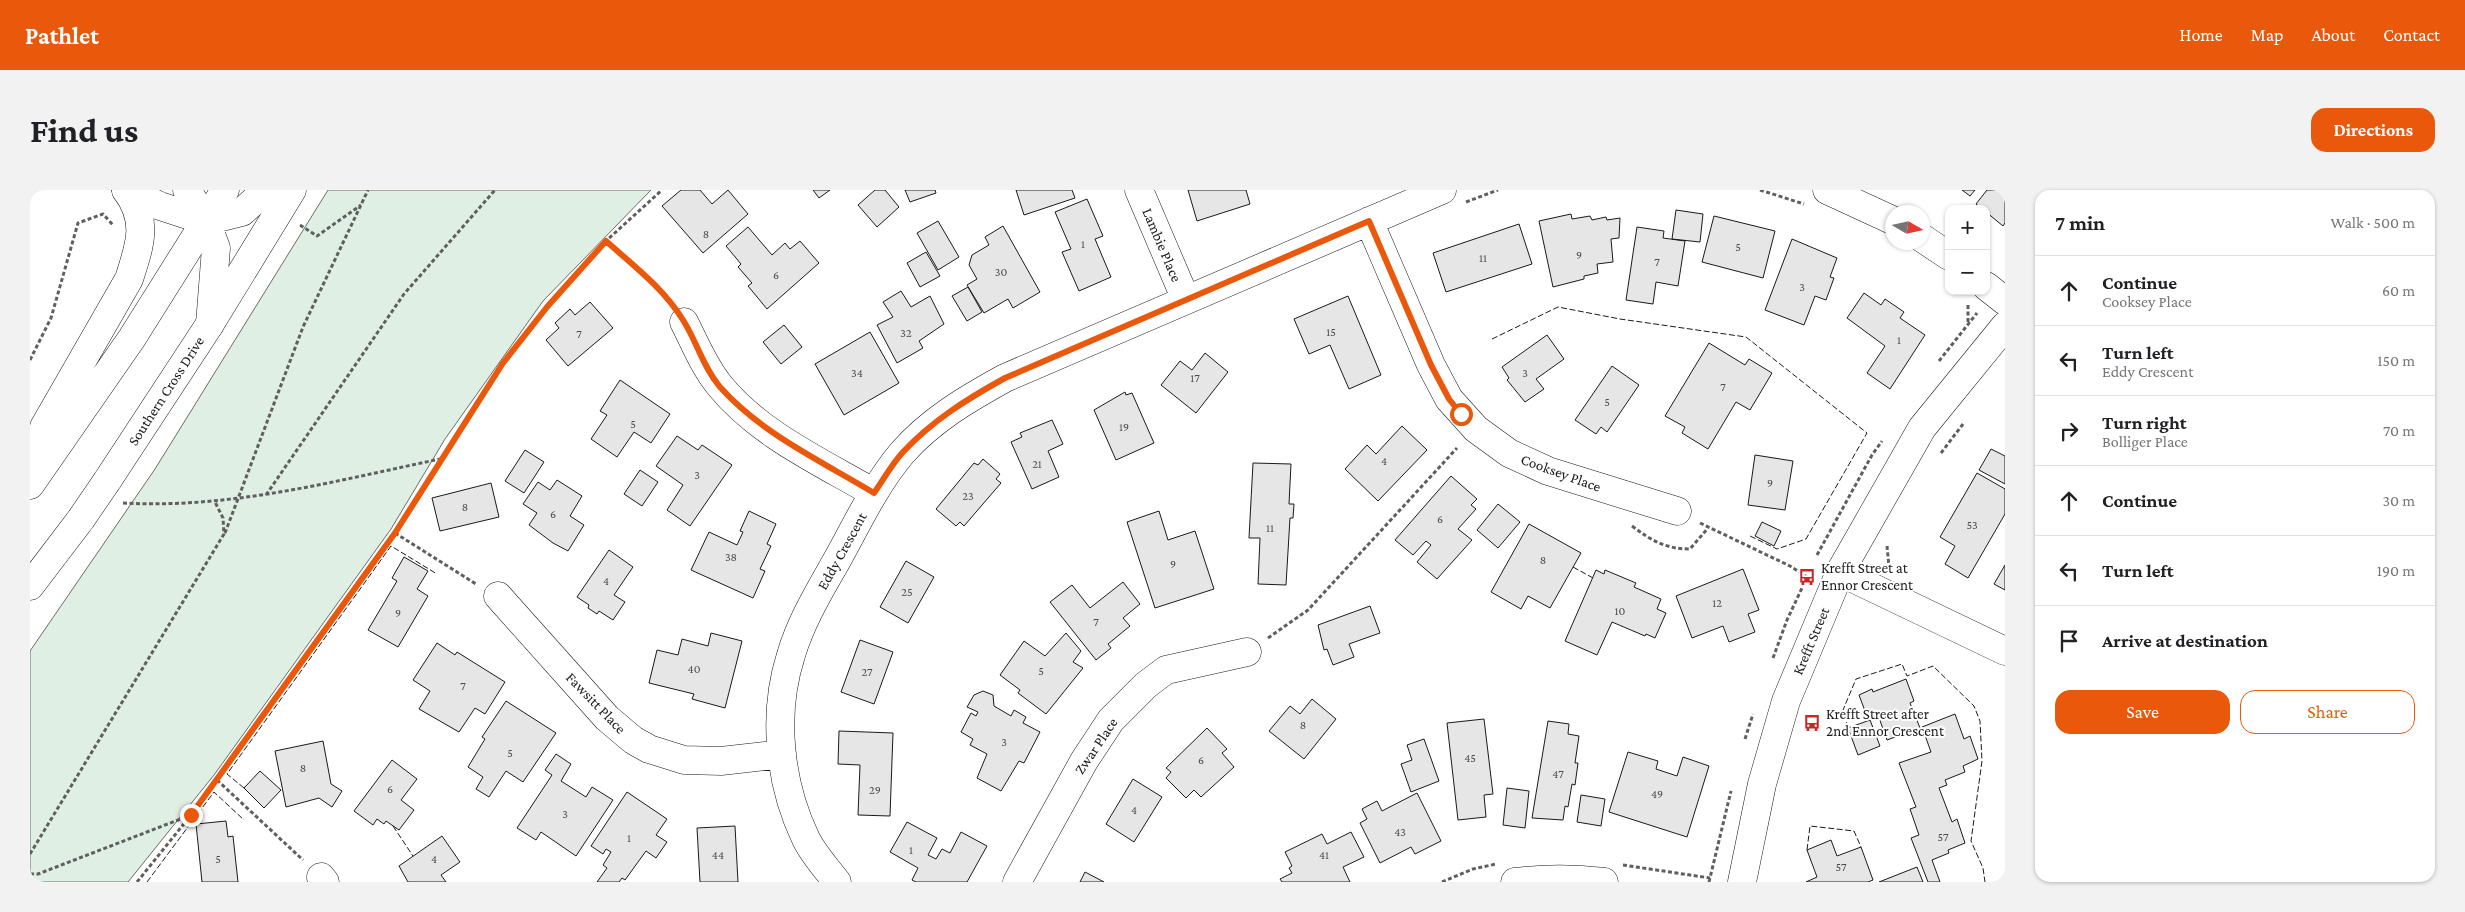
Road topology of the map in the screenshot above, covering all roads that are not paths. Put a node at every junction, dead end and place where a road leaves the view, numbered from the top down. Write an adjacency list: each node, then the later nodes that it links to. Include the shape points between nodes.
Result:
1 (126, 190): 10 (street, via 160,206); 20 (street, via 141,219 137,254 129,279 44,427)
2 (187, 190): 10 (street)
3 (225, 190): 10 (street)
4 (266, 190): 10 (street, via 242,212)
5 (292, 190): 18 (street, Southern Cross Drive)
6 (1138, 190): 15 (street, Lambie Place)
7 (1442, 190): 11 (street, Eddy Crescent)
8 (1827, 190): 9 (street)
9 (1885, 217)
10 (206, 221): 18 (street, via 216,248); 20 (street, via 132,338)
11 (1369, 221): 15 (street, Eddy Crescent); 22 (street, Cooksey Place, via 1431,365 1449,399 1476,428 1509,453 1548,471)
12 (1930, 243): 13 (street)
13 (1945, 253)
14 (1990, 289): 16 (street)
15 (1186, 300): 21 (street, Eddy Crescent, via 1005,378 959,404 938,419 902,454)
16 (2005, 301)
17 (684, 322): 21 (street, via 720,386 752,418)
18 (210, 324): 24 (street, Southern Cross Drive, bridge, via 81,519)
19 (2005, 326): 23 (street, Krefft Street, via 1922,428)
20 (32, 482)
21 (874, 493): 28 (street, Eddy Crescent, via 810,608 791,655 781,704)
22 (1677, 512)
23 (1840, 572): 26 (street); 33 (street, Krefft Street, via 1786,701 1762,784)
24 (32, 584)
25 (498, 596): 28 (street, Fawsitt Place, via 607,718 641,745 684,760 721,761)
26 (2005, 651)
27 (1247, 652): 30 (street, Zwar Place, via 1166,670 1110,720)
28 (782, 754): 29 (street, Eddy Crescent, via 789,798 806,840)
29 (837, 882)
30 (1018, 882)
31 (1516, 882): 32 (street, via 1550,878)
32 (1604, 882)
33 (1742, 882)

